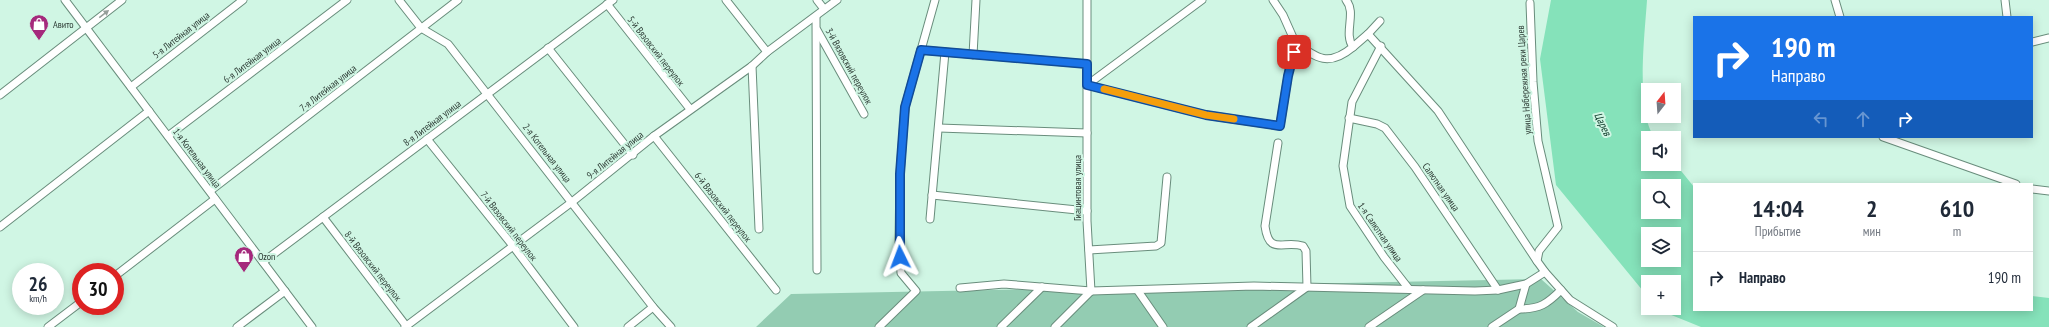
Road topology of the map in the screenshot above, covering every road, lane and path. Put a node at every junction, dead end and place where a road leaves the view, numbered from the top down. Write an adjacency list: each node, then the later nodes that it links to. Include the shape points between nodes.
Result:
1 (65, 0): 25 (street, 1-я Котельная улица)
2 (122, 0): 25 (street, one-way to 2)
3 (243, 0): 42 (street, 5-я Литейная улица)
4 (347, 0): 51 (street, 6-я Литейная улица)
5 (399, 0): 26 (street, 2-я Котельная улица)
6 (458, 0): 26 (street, 7-я Литейная улица)
7 (726, 0): 36 (street)
8 (818, 0): 20 (street)
9 (837, 0): 20 (street, 9-я Литейная улица)
10 (936, 0): 35 (street)
11 (976, 0): 38 (street)
12 (1087, 0): 39 (street, Гиацинтовая улица)
13 (1202, 0): 41 (street)
14 (1273, 0): 30 (street)
15 (1346, 0): 33 (street, via 1350,10 1349,42)
16 (1835, 0): 21 (street)
17 (2005, 0): 22 (street)
18 (610, 2): 34 (street, 8-я Литейная улица); 45 (street, 5-й Вязовский переулок)
19 (1530, 3): 72 (street, улица Набережная реки Царев, via 1538,140 1558,227 1539,251)
20 (824, 9): 23 (street, 9-я Литейная улица)
21 (1840, 16)
22 (2007, 16)
23 (816, 17): 27 (street); 36 (street, 9-я Литейная улица)
24 (1380, 21): 28 (street)
25 (86, 27): 42 (street, 1-я Котельная улица); 44 (street)
26 (421, 28): 43 (street, 2-я Котельная улица, via 448,44); 60 (street, 7-я Литейная улица)
27 (816, 28): 47 (street, 3-й Вязовский переулок); 75 (street)
28 (1368, 34): 32 (street); 33 (street)
29 (2049, 38): 31 (street)
30 (1295, 42): 33 (street, via 1310,54 1328,59 1337,58); 41 (street, via 1280,126 1206,115)
31 (2033, 42)
32 (1381, 46): 48 (street, 1-я Салютная улица, via 1358,88); 72 (street, via 1438,111)
33 (1353, 47)
34 (548, 48): 43 (street, 8-я Литейная улица); 56 (street)
35 (921, 50): 37 (street); 99 (street, via 905,107 900,174 901,273 916,292)
36 (767, 52): 40 (street, 9-я Литейная улица)
37 (946, 52): 38 (street); 49 (street)
38 (973, 55): 39 (street)
39 (1087, 64): 41 (street, Гиацинтовая улица)
40 (752, 66): 45 (street, 9-я Литейная улица); 69 (street)
41 (1087, 85): 50 (street, Гиацинтовая улица)
42 (131, 87): 46 (street, 1-я Котельная улица)
43 (487, 94): 54 (street, 8-я Литейная улица); 64 (street, 2-я Котельная улица)
44 (0, 95)
45 (690, 109): 52 (street, 9-я Литейная улица)
46 (149, 111): 51 (street, 1-я Котельная улица); 68 (street)
47 (864, 114)
48 (1349, 118): 81 (street, 1-я Салютная улица, via 1343,166 1350,206); 84 (street, Салютная улица, via 1385,128 1415,167)
49 (939, 128): 50 (street); 62 (street)
50 (1087, 133): 65 (street, Гиацинтовая улица)
51 (168, 136): 60 (street, 1-я Котельная улица)
52 (654, 136): 56 (street, 9-я Литейная улица); 83 (street, 6-й Вязовский переулок)
53 (1886, 138): 58 (street)
54 (427, 139): 66 (street, 8-я Литейная улица); 70 (street, 7-й Вязовский переулок)
55 (1278, 143): 79 (street, via 1265,226 1267,236 1269,242 1275,245 1303,246 1306,251)
56 (633, 155): 64 (street, 9-я Литейная улица)
57 (1167, 177): 71 (street, via 1161,243 1156,246)
58 (2013, 183)
59 (2033, 189): 61 (street)
60 (210, 191): 63 (street, 1-я Котельная улица)
61 (2049, 191)
62 (932, 195): 65 (street); 67 (street)
63 (215, 199): 73 (street, 1-я Котельная улица); 74 (street)
64 (572, 202): 70 (street, 9-я Литейная улица); 89 (street, 2-я Котельная улица)
65 (1087, 211): 71 (street, Гиацинтовая улица)
66 (322, 217): 73 (street, 8-я Литейная улица); 95 (street, 8-й Вязовский переулок)
67 (930, 219)
68 (0, 227)
69 (759, 229)
70 (513, 246): 95 (street, 9-я Литейная улица); 96 (street, 7-й Вязовский переулок)
71 (1089, 250): 87 (street, Гиацинтовая улица)
72 (1537, 260): 76 (street)
73 (263, 262): 86 (street, 1-я Котельная улица)
74 (124, 269)
75 (817, 270)
76 (1544, 272): 77 (street); 85 (street)
77 (1526, 284): 84 (street); 91 (street)
78 (1042, 287): 80 (street, via 1004,284); 87 (street); 100 (street)
79 (1307, 287): 81 (street); 88 (street, via 1254,286); 103 (street)
80 (960, 288)
81 (1409, 289): 82 (street)
82 (1423, 289): 84 (street); 104 (street)
83 (776, 290)
84 (1498, 290)
85 (1561, 290): 91 (street, via 1549,302 1534,309); 106 (street, via 1570,300)
86 (285, 291): 93 (street); 94 (street, 1-я Котельная улица)
87 (1091, 291): 88 (street); 101 (street)
88 (1138, 291): 102 (street)
89 (653, 307): 97 (street); 98 (street, 2-я Котельная улица)
90 (72, 309): 92 (street)
91 (1519, 309): 105 (street)
92 (48, 327)
93 (237, 327)
94 (312, 327)
95 (406, 327)
96 (574, 327)
97 (628, 327)
98 (671, 327)
99 (879, 327)
100 (1001, 327)
101 (1055, 327)
102 (1162, 327)
103 (1251, 327)
104 (1369, 327)
105 (1492, 327)
106 (1613, 327)

